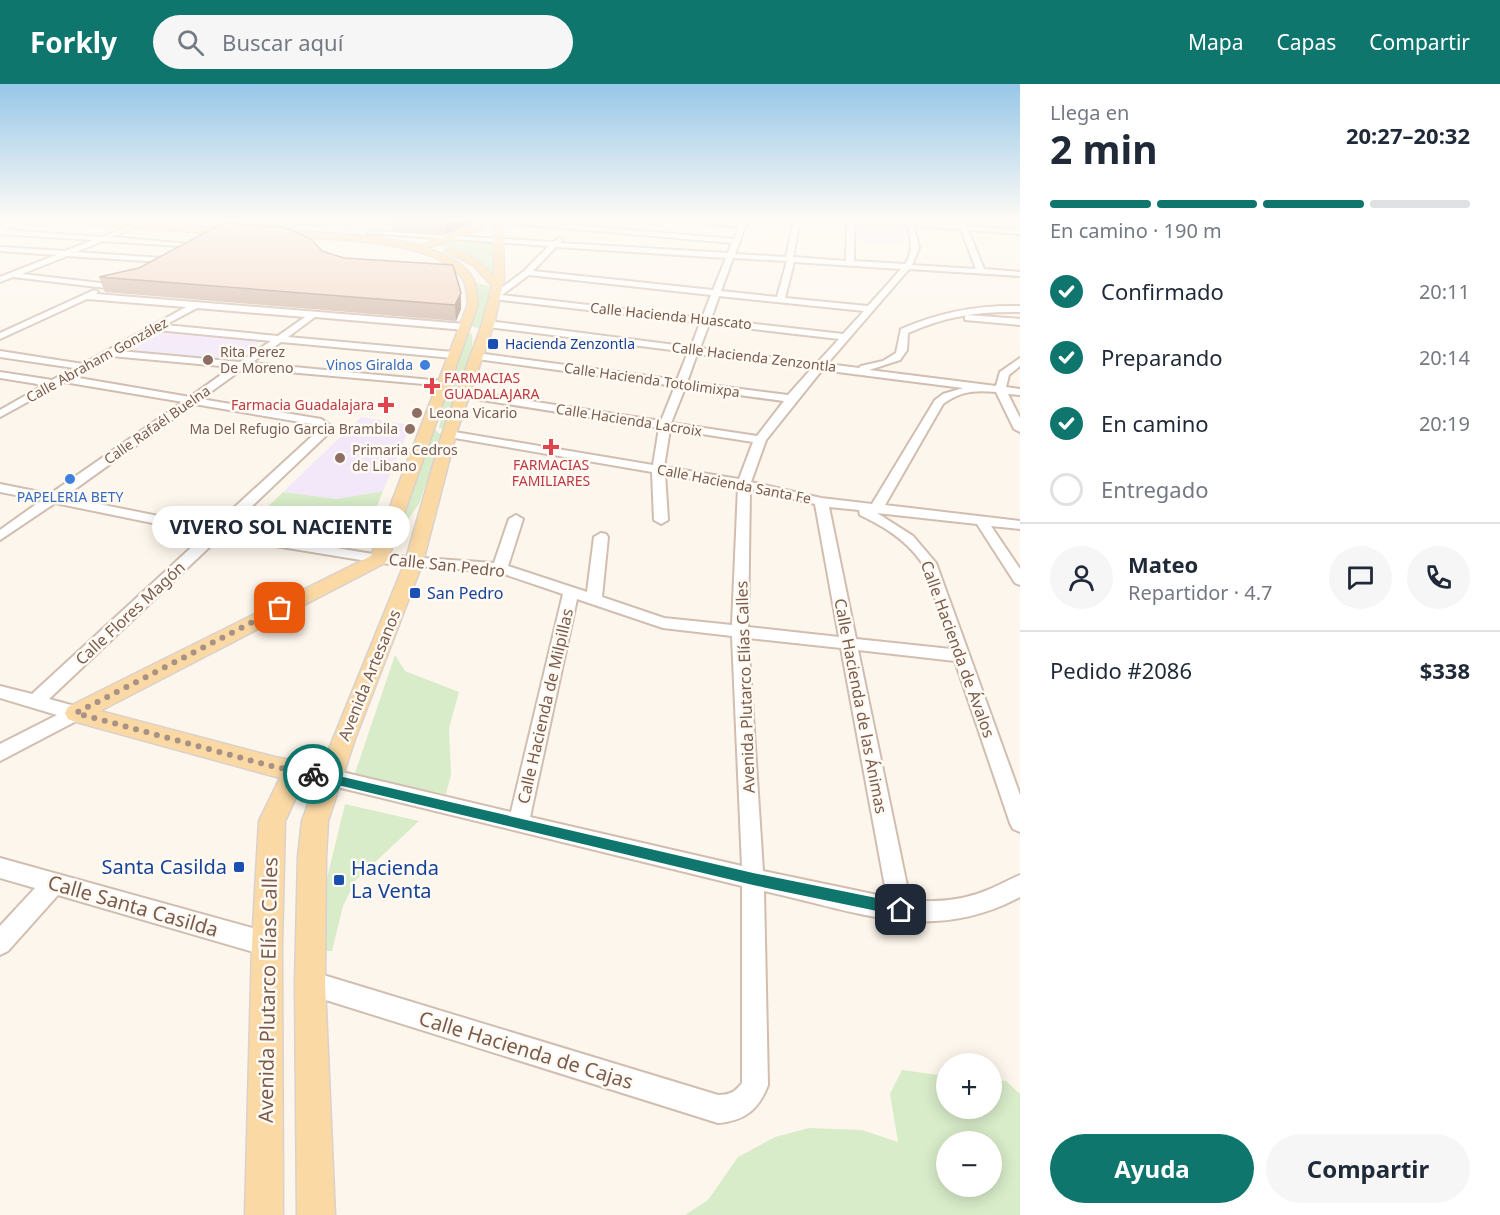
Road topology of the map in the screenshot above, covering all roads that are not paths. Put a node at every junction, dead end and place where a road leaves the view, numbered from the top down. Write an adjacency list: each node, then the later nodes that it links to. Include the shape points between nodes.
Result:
1 (10, 272): 14 (street); 17 (street)
2 (480, 272): 18 (main road)
3 (498, 272): 18 (main road, Avenida Artesanos)
4 (724, 272): 19 (street)
5 (787, 272): 21 (street)
6 (904, 272): 23 (street, Avenida Plutarco Elías Calles)
7 (927, 272): 12 (street)
8 (974, 272): 12 (street)
9 (989, 272): 13 (street)
10 (464, 273): 18 (main road); 30 (main road, via 475,293)
11 (527, 273): 16 (street); 19 (street)
12 (953, 274): 13 (street)
13 (1020, 275)
14 (0, 280)
15 (116, 282): 17 (street)
16 (513, 284): 18 (main road)
17 (107, 286): 20 (street)
18 (497, 292): 27 (street, Calle Hacienda Huascato); 31 (main road, Avenida Artesanos)
19 (716, 293): 21 (street); 27 (street)
20 (86, 296): 22 (street); 32 (street)
21 (780, 300): 23 (street)
22 (195, 305): 25 (street); 29 (street, Calle Abraham González)
23 (870, 309): 33 (street, Avenida Plutarco Elías Calles)
24 (1020, 309): 26 (street, via 969,309)
25 (313, 315): 30 (street); 34 (street, Calle Rafaél Buelna)
26 (940, 316): 28 (street); 44 (street, via 904,331 903,349 898,356)
27 (706, 320): 33 (street, Calle Hacienda Huascato); 35 (street)
28 (1020, 322)
29 (155, 327): 34 (street); 36 (street, Calle Abraham González)
30 (465, 327): 31 (main road); 38 (main road)
31 (486, 330): 35 (street, Calle Hacienda Zenzontla); 39 (main road, Avenida Artesanos)
32 (0, 336)
33 (846, 337): 42 (street, Avenida Plutarco Elías Calles)
34 (279, 339): 38 (street); 41 (street, Calle Rafaél Buelna)
35 (694, 350): 42 (street, Calle Hacienda Zenzontla); 47 (street)
36 (110, 353): 41 (street); 43 (street, Calle Abraham González)
37 (0, 354): 43 (street)
38 (453, 355): 48 (main road)
39 (477, 356): 47 (street, Calle Hacienda Totolimixpa); 52 (main road, Avenida Artesanos)
40 (1020, 361): 50 (street, via 1004,374)
41 (242, 365): 48 (street); 54 (street, Calle Rafaél Buelna)
42 (821, 365): 44 (street, Calle Hacienda Zenzontla); 53 (street, Avenida Plutarco Elías Calles)
43 (84, 367): 46 (street, Calle Abraham González)
44 (855, 370): 49 (street, Calle Hacienda Zenzontla)
45 (2, 375): 46 (street)
46 (59, 381): 54 (street); 55 (street, Calle Abraham González)
47 (681, 384): 53 (street, Calle Hacienda Totolimixpa); 56 (street)
48 (441, 387): 58 (main road, via 444,401 437,428); 74 (main road)
49 (981, 388): 50 (street, Calle Hacienda Zenzontla); 66 (street, via 962,390 939,402)
50 (1000, 389): 51 (street, Calle Hacienda Zenzontla); 57 (street)
51 (1020, 392)
52 (463, 394): 56 (street, Calle Hacienda Lacroix); 58 (main road, Avenida Artesanos)
53 (791, 399): 59 (street, Avenida Plutarco Elías Calles)
54 (193, 400): 63 (street, Calle Rafaél Buelna); 71 (street, Calle Flores Magón, via 328,426)
55 (0, 414)
56 (665, 425): 59 (street, Calle Hacienda Lacroix); 60 (street)
57 (1020, 429)
58 (449, 434): 60 (street, Calle Hacienda Santa Fe); 75 (main road, Avenida Artesanos)
59 (760, 440): 61 (street, Avenida Plutarco Elías Calles)
60 (657, 469): 61 (street, Calle Hacienda Santa Fe); 69 (street)
61 (744, 484): 64 (street, Calle Hacienda Santa Fe); 80 (street, Avenida Plutarco Elías Calles)
62 (0, 488): 63 (street, Calle San Pedro)
63 (53, 498): 71 (street, Calle San Pedro); 72 (street, Calle Rafaél Buelna)
64 (820, 502): 65 (street, Calle Hacienda Santa Fe); 81 (street, Calle Hacienda de las Ánimas)
65 (855, 507): 66 (street, Calle Hacienda Santa Fe); 82 (street, Calle Hacienda de Ávalos, via 901,531 921,551)
66 (876, 509): 68 (street, Calle Hacienda Santa Fe)
67 (516, 519): 76 (street)
68 (980, 519): 70 (street, Calle Hacienda Santa Fe); 77 (street)
69 (661, 520)
70 (1020, 525)
71 (216, 532): 74 (street, Calle San Pedro); 84 (street, Calle Flores Magón)
72 (0, 536)
73 (601, 537): 79 (street)
74 (379, 559): 75 (street, Calle San Pedro); 85 (main road)
75 (414, 562): 76 (street, Calle San Pedro); 88 (main road, Avenida Artesanos)
76 (500, 568): 78 (street, Calle San Pedro)
77 (1020, 580)
78 (571, 591): 79 (street, Calle San Pedro); 89 (street, Calle Hacienda de Milpillas)
79 (594, 599): 80 (street, Calle San Pedro, via 663,623)
80 (740, 633): 81 (street, Calle San Pedro); 92 (street, Avenida Plutarco Elías Calles)
81 (849, 645): 82 (street, Calle San Pedro); 95 (street, Calle Hacienda de las Ánimas)
82 (962, 656): 90 (street, Calle Hacienda de Ávalos)
83 (0, 692): 84 (street)
84 (35, 702): 85 (street)
85 (76, 713): 86 (street); 87 (main road)
86 (0, 753)
87 (296, 771): 88 (main road); 97 (main road, Avenida Plutarco Elías Calles, via 272,821)
88 (329, 777): 89 (street); 98 (main road, Avenida Artesanos, via 313,836)
89 (519, 822): 92 (street)
90 (1020, 823)
91 (0, 868): 93 (street, Calle Santa Casilda)
92 (753, 879): 95 (street); 99 (street, Avenida Plutarco Elías Calles, via 755,1085)
93 (54, 883): 96 (street); 97 (street, Calle Santa Casilda)
94 (1020, 885): 95 (street, via 973,906 938,912)
95 (901, 910)
96 (0, 943)
97 (267, 944): 100 (main road, Avenida Plutarco Elías Calles)
98 (310, 983): 99 (street, Calle Hacienda de Cajas, via 718,1109); 101 (main road, Avenida Artesanos)
99 (743, 1104)
100 (264, 1215)
101 (316, 1215)

